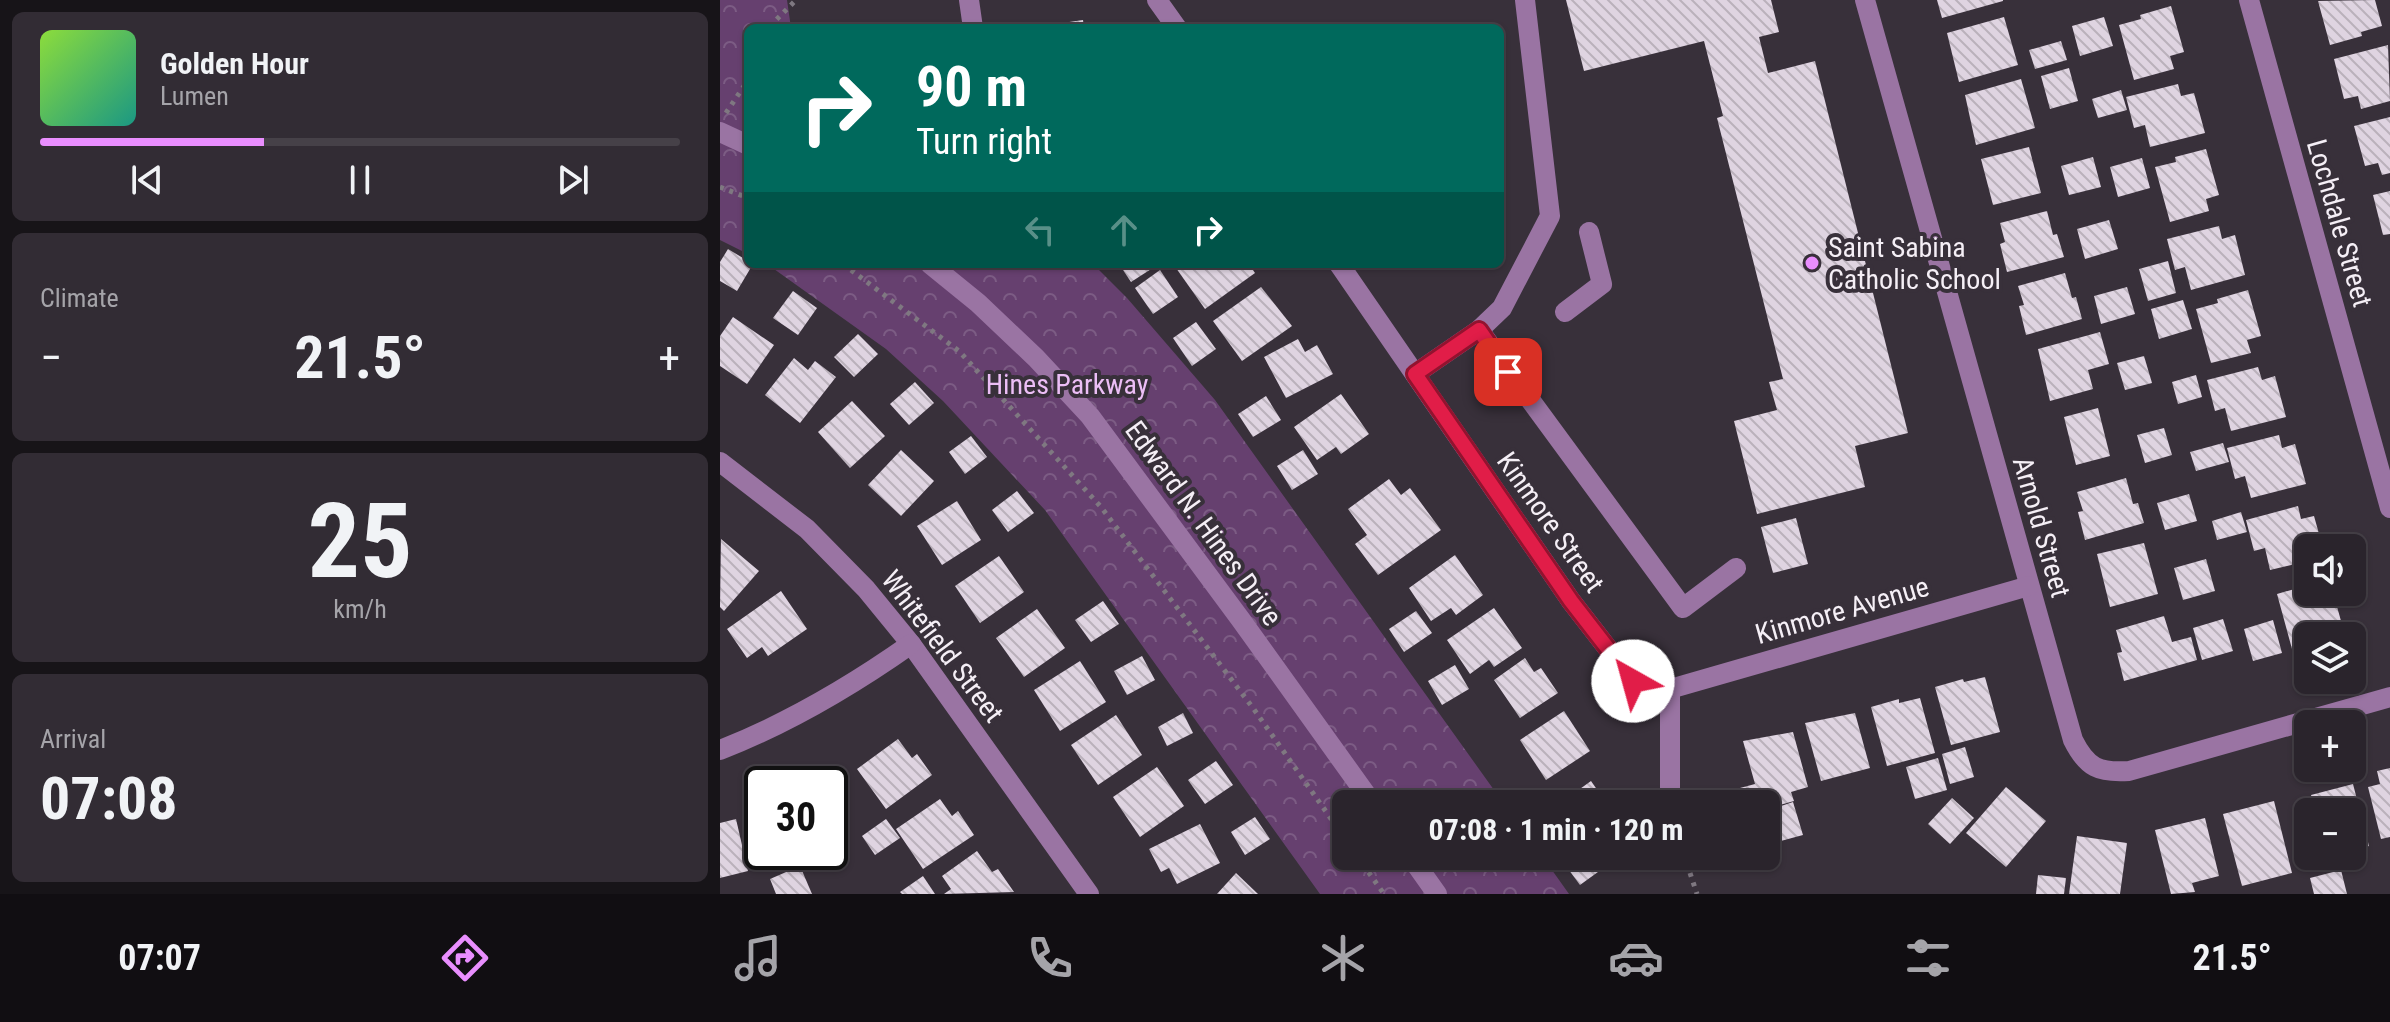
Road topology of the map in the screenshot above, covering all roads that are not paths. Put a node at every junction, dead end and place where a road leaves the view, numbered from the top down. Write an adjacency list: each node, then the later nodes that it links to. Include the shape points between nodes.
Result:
1 (969, 0): 6 (street)
2 (1157, 0): 7 (street)
3 (1525, 0): 14 (street, via 1550,216 1502,308)
4 (1865, 0): 19 (street, Arnold Street)
5 (2249, 0): 17 (street, Lochdale Street)
6 (972, 24)
7 (1174, 24)
8 (720, 132): 9 (street)
9 (744, 143)
10 (1589, 232): 13 (street, via 1602,284)
11 (935, 268): 24 (street, Edward N. Hines Drive, via 1036,358 1090,416)
12 (1342, 268): 15 (street, Kinmore Street)
13 (1565, 312)
14 (1479, 330): 15 (street); 18 (street, via 1683,608)
15 (1415, 374): 21 (street, Kinmore Street, via 1571,601 1633,681 1645,689)
16 (720, 462): 20 (street, Whitefield Street, via 807,529)
17 (2390, 508)
18 (1736, 568)
19 (2029, 586): 21 (street, Kinmore Avenue); 22 (street, Arnold Street, via 2073,740 2098,769 2129,771)
20 (911, 644): 23 (street, via 809,710); 27 (street, Whitefield Street)
21 (1670, 689): 25 (street)
22 (2390, 697)
23 (720, 750)
24 (1363, 790)
25 (1666, 790)
26 (1420, 870): 28 (street)
27 (1089, 894)
28 (1437, 894)

